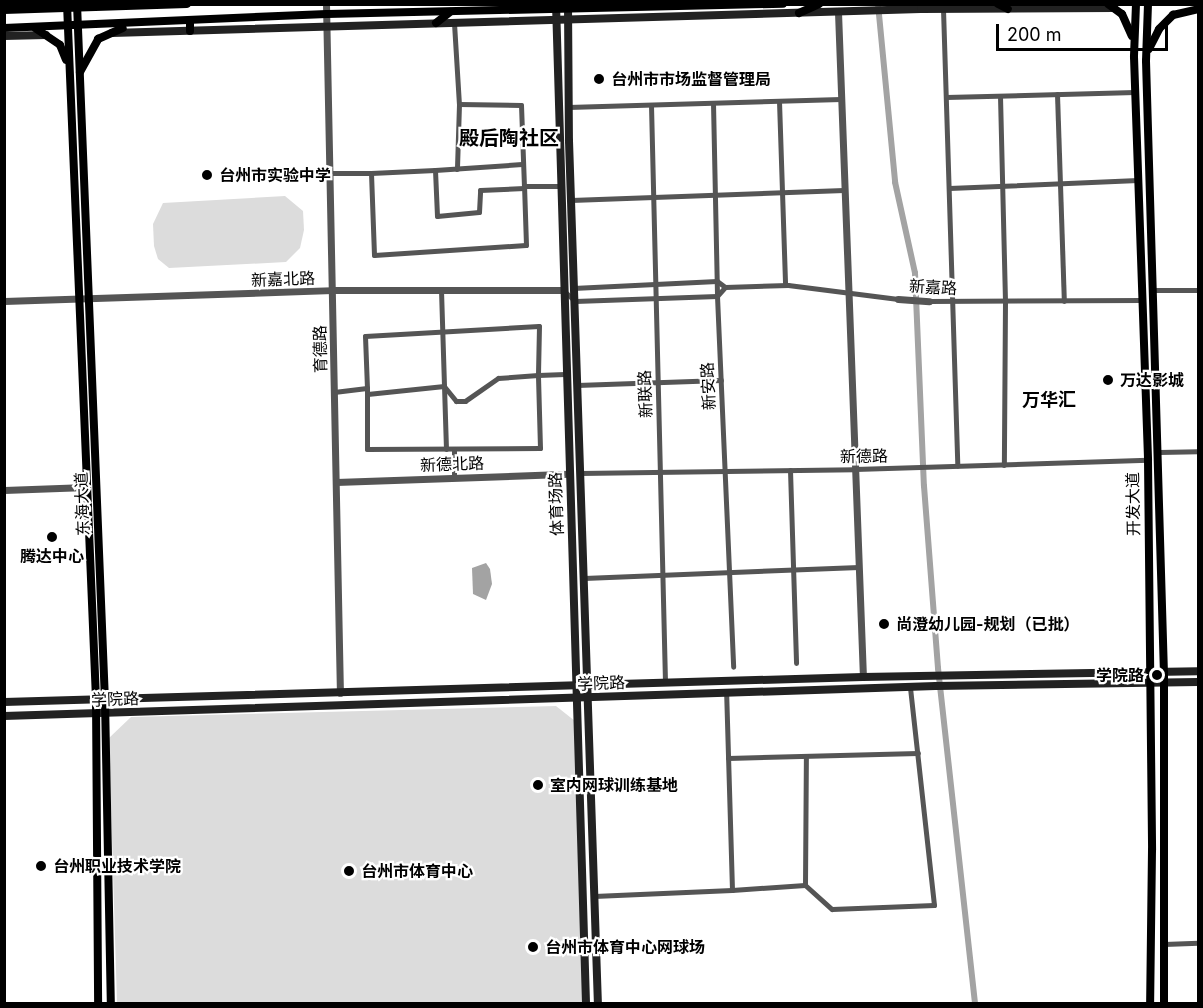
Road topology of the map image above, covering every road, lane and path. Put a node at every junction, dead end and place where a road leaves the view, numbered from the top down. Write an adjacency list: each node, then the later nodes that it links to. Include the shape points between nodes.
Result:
1 (30, 4): 15 (main road)
2 (187, 4): 9 (main road)
3 (326, 4): 22 (street, 育德路)
4 (783, 4): 14 (main road)
5 (819, 4): 21 (main road)
6 (998, 4): 17 (main road)
7 (1136, 4): 38 (main road, 开发大道)
8 (1148, 4): 39 (main road, 开发大道)
9 (72, 6): 15 (main road); 31 (main road, 东海大道)
10 (1111, 6): 17 (main road); 38 (main road, via 1122,14 1132,35)
11 (1198, 6): 39 (main road, via 1173,15 1159,29)
12 (556, 7): 13 (main road); 19 (main road); 26 (main road, 体育场路)
13 (568, 7): 14 (main road); 24 (main road)
14 (687, 7): 23 (main road)
15 (18, 9): 18 (main road)
16 (943, 9): 17 (main road); 20 (main road); 45 (street)
17 (1008, 9)
18 (4, 10)
19 (450, 12): 22 (main road); 27 (main road)
20 (838, 12): 21 (main road); 46 (street)
21 (800, 13): 23 (main road)
22 (327, 15): 25 (main road); 30 (street, 育德路)
23 (697, 17): 24 (main road)
24 (566, 20): 26 (main road); 51 (main road)
25 (190, 21): 29 (main road); 34 (main road)
26 (556, 21): 28 (main road); 59 (main road, 体育场路)
27 (436, 23): 28 (main road); 30 (main road)
28 (454, 23): 49 (street)
29 (137, 24): 31 (main road); 35 (main road)
30 (327, 26): 34 (main road); 55 (street, 育德路)
31 (72, 27): 33 (main road); 40 (main road, 东海大道); 41 (main road, 东海大道)
32 (4, 28): 33 (main road)
33 (34, 28): 36 (main road)
34 (190, 31): 35 (main road)
35 (108, 33): 41 (main road, via 98,39)
36 (46, 35): 37 (main road); 40 (main road, via 60,45)
37 (4, 36)
38 (1134, 57): 42 (main road, 开发大道)
39 (1146, 62): 76 (main road, 开发大道)
40 (69, 71): 82 (main road, 东海大道)
41 (79, 75): 82 (main road, 东海大道)
42 (1135, 92): 43 (street); 57 (main road, 开发大道)
43 (1057, 94): 44 (street); 58 (street)
44 (1000, 96): 45 (street); 60 (street)
45 (946, 97): 62 (street)
46 (841, 99): 47 (street); 63 (street)
47 (779, 101): 48 (street); 64 (street)
48 (713, 103): 50 (street); 65 (street, 新安路)
49 (459, 104): 52 (street, via 521,105); 53 (street)
50 (651, 105): 51 (street); 66 (street, 新联路)
51 (568, 107): 67 (main road)
52 (522, 164): 53 (street); 61 (street)
53 (457, 169): 54 (street)
54 (435, 170): 56 (street); 61 (street, via 436,216 479,212 480,190)
55 (330, 173): 56 (street); 73 (street, 育德路)
56 (371, 173): 61 (street, via 374,255 526,245)
57 (1138, 180): 58 (street); 83 (main road, 开发大道)
58 (1060, 184): 60 (street); 87 (street)
59 (560, 186): 61 (street); 75 (main road, 体育场路)
60 (1002, 186): 62 (street); 89 (street)
61 (524, 187)
62 (949, 188): 88 (street)
63 (844, 190): 64 (street); 78 (street)
64 (782, 192): 65 (street); 70 (street)
65 (715, 195): 66 (street); 68 (street, 新安路)
66 (652, 197): 67 (street); 69 (street, 新联路)
67 (571, 201): 71 (main road)
68 (717, 281): 69 (street); 72 (street); 79 (street, 新安路)
69 (655, 284): 71 (street); 80 (street, 新联路)
70 (784, 285): 72 (street, 新嘉路); 78 (street, 新嘉路)
71 (574, 287): 75 (street); 85 (main road)
72 (725, 287): 79 (street)
73 (332, 290): 74 (street, 新嘉北路); 82 (street, 新嘉北路); 98 (street, 育德路)
74 (441, 290): 75 (street, 新嘉北路); 90 (street)
75 (563, 290): 85 (street); 91 (main road, 体育场路)
76 (1153, 290): 77 (street); 125 (main road, 开发大道)
77 (1198, 290)
78 (848, 293): 81 (street, 新嘉路); 107 (street)
79 (717, 296): 80 (street); 93 (street, 新安路)
80 (655, 298): 85 (street); 94 (street, 新联路)
81 (898, 299): 86 (street, 新嘉路)
82 (83, 300): 84 (street, 新嘉北路); 114 (main road, 东海大道); 138 (main road, 东海大道)
83 (1142, 300): 87 (street, 新嘉路); 103 (main road, 开发大道)
84 (4, 301)
85 (575, 301): 95 (main road)
86 (929, 301): 88 (street, 新嘉路)
87 (1064, 301): 89 (street, 新嘉路)
88 (954, 302): 89 (street, 新嘉路); 105 (street)
89 (1005, 302): 104 (street)
90 (443, 331): 92 (street, via 539,326); 96 (street); 97 (street, via 366,336)
91 (566, 374): 92 (street); 111 (main road, 体育场路)
92 (538, 375): 96 (street, via 498,378 465,401 456,400); 100 (street, via 540,448)
93 (722, 380): 94 (street); 108 (street, 新安路)
94 (658, 382): 95 (street); 109 (street, 新联路)
95 (578, 385): 110 (main road)
96 (444, 386): 97 (street); 99 (street)
97 (367, 391): 98 (street); 99 (street, via 367,449)
98 (334, 392): 113 (street, 育德路)
99 (446, 449): 100 (street)
100 (454, 449): 112 (street)
101 (1198, 451): 102 (street)
102 (1159, 452)
103 (1148, 460): 104 (street, 新德路); 124 (main road, 开发大道)
104 (1004, 465): 105 (street, 新德路)
105 (957, 466): 107 (street, 新德路)
106 (790, 470): 107 (street, 新德路); 108 (street, 新德路); 117 (street)
107 (855, 470): 116 (street)
108 (726, 471): 109 (street, 新德路); 118 (street, 新安路)
109 (660, 472): 110 (street, 新德路); 119 (street, 新联路)
110 (580, 473): 120 (main road)
111 (569, 474): 112 (street, 新德北路); 132 (main road, 体育场路)
112 (454, 478): 113 (street, 新德北路)
113 (336, 482): 135 (street, 育德路)
114 (87, 487): 115 (street); 138 (main road, 东海大道)
115 (4, 490)
116 (859, 567): 117 (street); 126 (street)
117 (793, 569): 118 (street); 121 (street)
118 (730, 572): 119 (street); 122 (street, 新安路)
119 (663, 574): 120 (street); 128 (street, 新联路)
120 (584, 578): 131 (main road)
121 (796, 663)
122 (733, 667)
123 (1198, 671): 125 (main road, 学院路)
124 (1149, 673): 125 (main road, 学院路); 126 (main road, 学院路); 129 (main road, 开发大道)
125 (1164, 673): 130 (main road, 开发大道)
126 (863, 677): 128 (main road, 学院路)
127 (1198, 682): 130 (main road, 学院路)
128 (665, 683): 131 (main road, 学院路)
129 (1150, 683): 130 (main road, 学院路); 133 (main road, 学院路); 154 (main road, 开发大道)
130 (1164, 683): 149 (main road, 开发大道)
131 (587, 685): 132 (main road, 学院路); 137 (main road)
132 (574, 686): 135 (main road, 学院路); 136 (main road, 体育场路)
133 (910, 686): 134 (main road, 学院路); 142 (street)
134 (726, 692): 137 (main road, 学院路); 144 (street)
135 (340, 693): 138 (main road, 学院路)
136 (576, 697): 137 (main road, 学院路); 140 (main road, 学院路); 152 (main road, 体育场路)
137 (588, 697): 147 (main road)
138 (100, 700): 139 (main road, 学院路); 140 (main road, 东海大道)
139 (4, 702)
140 (101, 713): 141 (main road, 学院路); 150 (main road, 东海大道); 151 (main road, 东海大道)
141 (4, 716)
142 (918, 753): 143 (street); 145 (street, via 934,905 831,909)
143 (806, 756): 144 (street); 145 (street)
144 (728, 758): 146 (street)
145 (805, 885): 146 (street)
146 (732, 890): 147 (street)
147 (594, 896): 153 (main road)
148 (1198, 943): 149 (street)
149 (1164, 944): 155 (main road, 开发大道)
150 (98, 1004)
151 (111, 1004)
152 (586, 1004)
153 (598, 1004)
154 (1150, 1004)
155 (1164, 1004)

